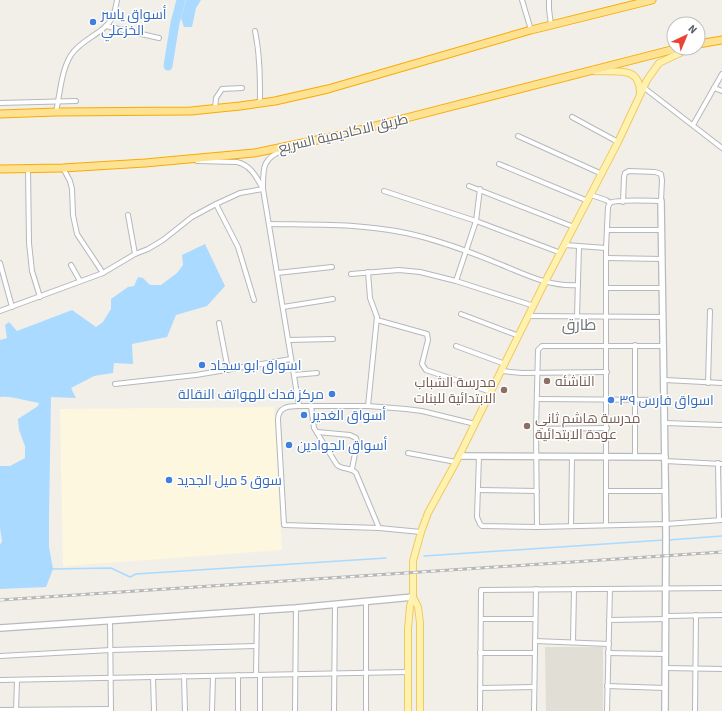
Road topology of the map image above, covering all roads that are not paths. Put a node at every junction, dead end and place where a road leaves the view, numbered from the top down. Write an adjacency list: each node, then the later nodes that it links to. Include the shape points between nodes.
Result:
1 (117, 0): 6 (street, via 112,19)
2 (522, 0): 7 (street)
3 (549, 0): 5 (street)
4 (652, 0): 5 (highway)
5 (551, 25): 7 (highway)
6 (106, 26): 9 (street); 22 (street, via 85,40 70,56)
7 (531, 30): 24 (highway, via 328,89)
8 (255, 31): 24 (street, via 259,47)
9 (159, 38)
10 (722, 40): 11 (highway)
11 (706, 43)
12 (666, 52): 14 (highway, طريق الاكاديمية السريع)
13 (674, 56): 16 (main road, via 659,63 651,72)
14 (594, 71): 20 (main road, via 630,73 638,81); 31 (highway, طريق الاكاديمية السريع)
15 (722, 74): 18 (street)
16 (644, 87): 20 (main road); 29 (street)
17 (242, 88): 25 (street, via 222,90 216,98)
18 (714, 88): 19 (street); 29 (street)
19 (722, 91)
20 (640, 96): 32 (main road)
21 (76, 101): 22 (street)
22 (59, 102): 23 (street); 26 (street)
23 (0, 103)
24 (260, 103): 25 (highway)
25 (215, 109): 26 (highway)
26 (56, 112): 27 (highway)
27 (0, 114)
28 (572, 117): 32 (street)
29 (693, 125): 33 (street)
30 (518, 136): 39 (street)
31 (305, 142): 34 (highway, طريق الاكاديمية السريع, via 254,153); 41 (street, via 277,152 267,160 263,169)
32 (618, 142): 39 (main road)
33 (722, 148)
34 (178, 160): 37 (highway, طريق الاكاديمية السريع); 41 (street, via 242,163 251,169)
35 (499, 164): 44 (street)
36 (28, 168): 37 (highway, طريق الاكاديمية السريع); 38 (highway, طريق الاكاديمية السريع); 76 (street, via 29,243 32,271)
37 (63, 168): 67 (street, via 72,189 77,234)
38 (0, 169)
39 (602, 174): 44 (main road)
40 (469, 186): 42 (street)
41 (263, 189): 48 (street, via 240,193); 51 (street)
42 (480, 190): 50 (street); 52 (street)
43 (384, 191): 50 (street)
44 (590, 198): 47 (street); 52 (main road)
45 (661, 201): 46 (street); 46 (street, via 661,174 629,171 624,174); 54 (street)
46 (623, 202): 47 (street)
47 (610, 203): 53 (street)
48 (216, 204): 60 (street, via 192,217 163,240); 78 (street, via 238,247)
49 (128, 216): 60 (street)
50 (476, 221): 58 (street); 59 (street)
51 (269, 224): 58 (street, via 347,225 382,229 423,236); 68 (street)
52 (574, 227): 55 (main road)
53 (607, 230): 54 (street); 57 (street)
54 (662, 230): 62 (street)
55 (565, 246): 56 (street); 59 (main road)
56 (579, 247): 57 (street); 73 (street)
57 (606, 248): 61 (street)
58 (467, 251): 71 (street); 72 (street)
59 (560, 253): 72 (main road)
60 (135, 254): 67 (street)
61 (607, 258): 62 (street); 74 (street)
62 (662, 259): 75 (street)
63 (0, 263): 80 (street)
64 (71, 266): 70 (street)
65 (332, 267): 68 (street)
66 (368, 272): 69 (street); 71 (street, via 412,271); 89 (street, via 370,298)
67 (103, 273): 70 (street)
68 (277, 273): 81 (street)
69 (351, 274)
70 (80, 281): 76 (street)
71 (456, 281): 79 (street)
72 (546, 282): 73 (street); 79 (main road)
73 (578, 286): 86 (street)
74 (607, 288): 75 (street); 87 (street)
75 (663, 288): 88 (street)
76 (40, 297): 80 (street)
77 (333, 298): 81 (street)
78 (254, 300)
79 (534, 306): 85 (main road)
80 (12, 307): 82 (street)
81 (283, 308): 93 (street)
82 (0, 311)
83 (710, 311): 107 (street)
84 (461, 314): 91 (street)
85 (528, 316): 86 (street); 91 (main road)
86 (577, 316): 87 (street)
87 (607, 316): 88 (street); 94 (street)
88 (663, 317): 97 (street)
89 (377, 320): 110 (street, via 427,334 422,364 426,370); 117 (street)
90 (218, 323): 100 (street)
91 (519, 336): 99 (main road)
92 (333, 339): 93 (street)
93 (288, 340): 98 (street)
94 (607, 345): 95 (street); 102 (street, via 542,346 537,352); 103 (street)
95 (635, 345): 97 (street); 113 (street)
96 (456, 346): 99 (street)
97 (664, 346): 106 (street)
98 (291, 359): 100 (street); 105 (street)
99 (505, 364): 101 (main road)
100 (228, 370): 109 (street)
101 (501, 371): 102 (street); 110 (main road)
102 (537, 372): 103 (street); 112 (street)
103 (606, 372): 111 (street)
104 (317, 373): 105 (street)
105 (294, 375): 115 (street)
106 (665, 380): 107 (street); 114 (street)
107 (708, 383): 108 (street)
108 (722, 383)
109 (115, 384)
110 (491, 392): 119 (main road)
111 (607, 399): 112 (street); 113 (street); 121 (street)
112 (537, 400): 122 (street)
113 (636, 400): 114 (street); 130 (street)
114 (664, 400): 118 (street)
115 (299, 406): 116 (street); 144 (street, via 284,408 278,415 284,526)
116 (311, 406): 117 (street); 123 (street)
117 (368, 406): 119 (street, via 422,411)
118 (665, 423): 120 (street); 131 (street)
119 (475, 424): 125 (main road)
120 (722, 425)
121 (607, 428): 122 (street); 129 (street)
122 (536, 429): 127 (street)
123 (316, 432): 134 (street, via 337,465); 134 (street, via 350,435 356,438)
124 (408, 452): 132 (street)
125 (459, 456): 126 (street); 132 (main road)
126 (479, 456): 127 (street); 135 (street)
127 (536, 456): 128 (street); 136 (street)
128 (572, 456): 129 (street); 142 (street)
129 (606, 457): 130 (street); 137 (street)
130 (635, 457): 131 (street)
131 (665, 459): 133 (street); 138 (street)
132 (456, 462): 145 (main road, via 428,513)
133 (720, 464): 139 (street)
134 (352, 469): 144 (street)
135 (478, 490): 136 (street); 143 (street, via 477,517 480,524)
136 (537, 491): 143 (street)
137 (607, 491): 138 (street); 141 (street)
138 (666, 491): 140 (street)
139 (720, 520): 140 (street)
140 (666, 524): 141 (street); 150 (street)
141 (606, 525): 142 (street)
142 (572, 526): 143 (street)
143 (536, 527)
144 (379, 528): 145 (street)
145 (421, 532): 151 (main road, via 413,561)
146 (722, 588): 150 (street)
147 (536, 589): 148 (street); 159 (street, via 481,590); 160 (street)
148 (574, 589): 149 (street); 165 (street)
149 (610, 589): 150 (street); 162 (street)
150 (666, 589): 158 (street)
151 (413, 597): 152 (street); 178 (main road, via 408,621); 205 (main road, via 419,615)
152 (366, 602): 153 (street); 177 (street)
153 (336, 605): 154 (street); 179 (street)
154 (296, 608): 155 (street); 180 (street)
155 (257, 610): 161 (street); 167 (street)
156 (722, 615): 157 (street)
157 (696, 616): 158 (street); 175 (street)
158 (666, 618): 162 (street); 172 (street)
159 (481, 619): 160 (street); 169 (street)
160 (535, 619): 164 (street)
161 (110, 620): 163 (street); 168 (street)
162 (609, 620): 166 (street)
163 (0, 628)
164 (535, 641): 165 (street); 170 (street)
165 (573, 642): 166 (street)
166 (609, 644): 171 (street)
167 (256, 646): 168 (street); 182 (street)
168 (111, 650): 173 (street); 186 (street)
169 (480, 653): 170 (street); 191 (street)
170 (535, 653): 190 (street)
171 (608, 653): 172 (street); 189 (street)
172 (665, 654): 174 (street)
173 (0, 656)
174 (665, 668): 175 (street); 192 (street)
175 (695, 668): 176 (street); 210 (street)
176 (722, 669)
177 (366, 672): 178 (street); 179 (street); 203 (street)
178 (408, 672): 204 (main road)
179 (334, 673): 180 (street); 202 (street)
180 (295, 674): 182 (street); 201 (street)
181 (238, 675): 182 (street); 184 (street); 199 (street)
182 (258, 675): 200 (street)
183 (184, 676): 184 (street); 185 (street); 197 (street)
184 (213, 676): 198 (street)
185 (153, 677): 186 (street); 196 (street)
186 (111, 678): 188 (street); 195 (street)
187 (0, 680): 188 (street)
188 (17, 680): 194 (street)
189 (608, 686): 192 (street); 208 (street)
190 (534, 687): 191 (street); 207 (street)
191 (480, 688): 206 (street)
192 (665, 688): 209 (street)
193 (0, 710): 194 (street)
194 (16, 710): 195 (street)
195 (111, 710)
196 (154, 711)
197 (184, 711)
198 (212, 711)
199 (238, 711)
200 (260, 711)
201 (294, 711)
202 (334, 711)
203 (366, 711)
204 (408, 711)
205 (420, 711)
206 (480, 711)
207 (534, 711)
208 (607, 711)
209 (665, 711)
210 (695, 711)

